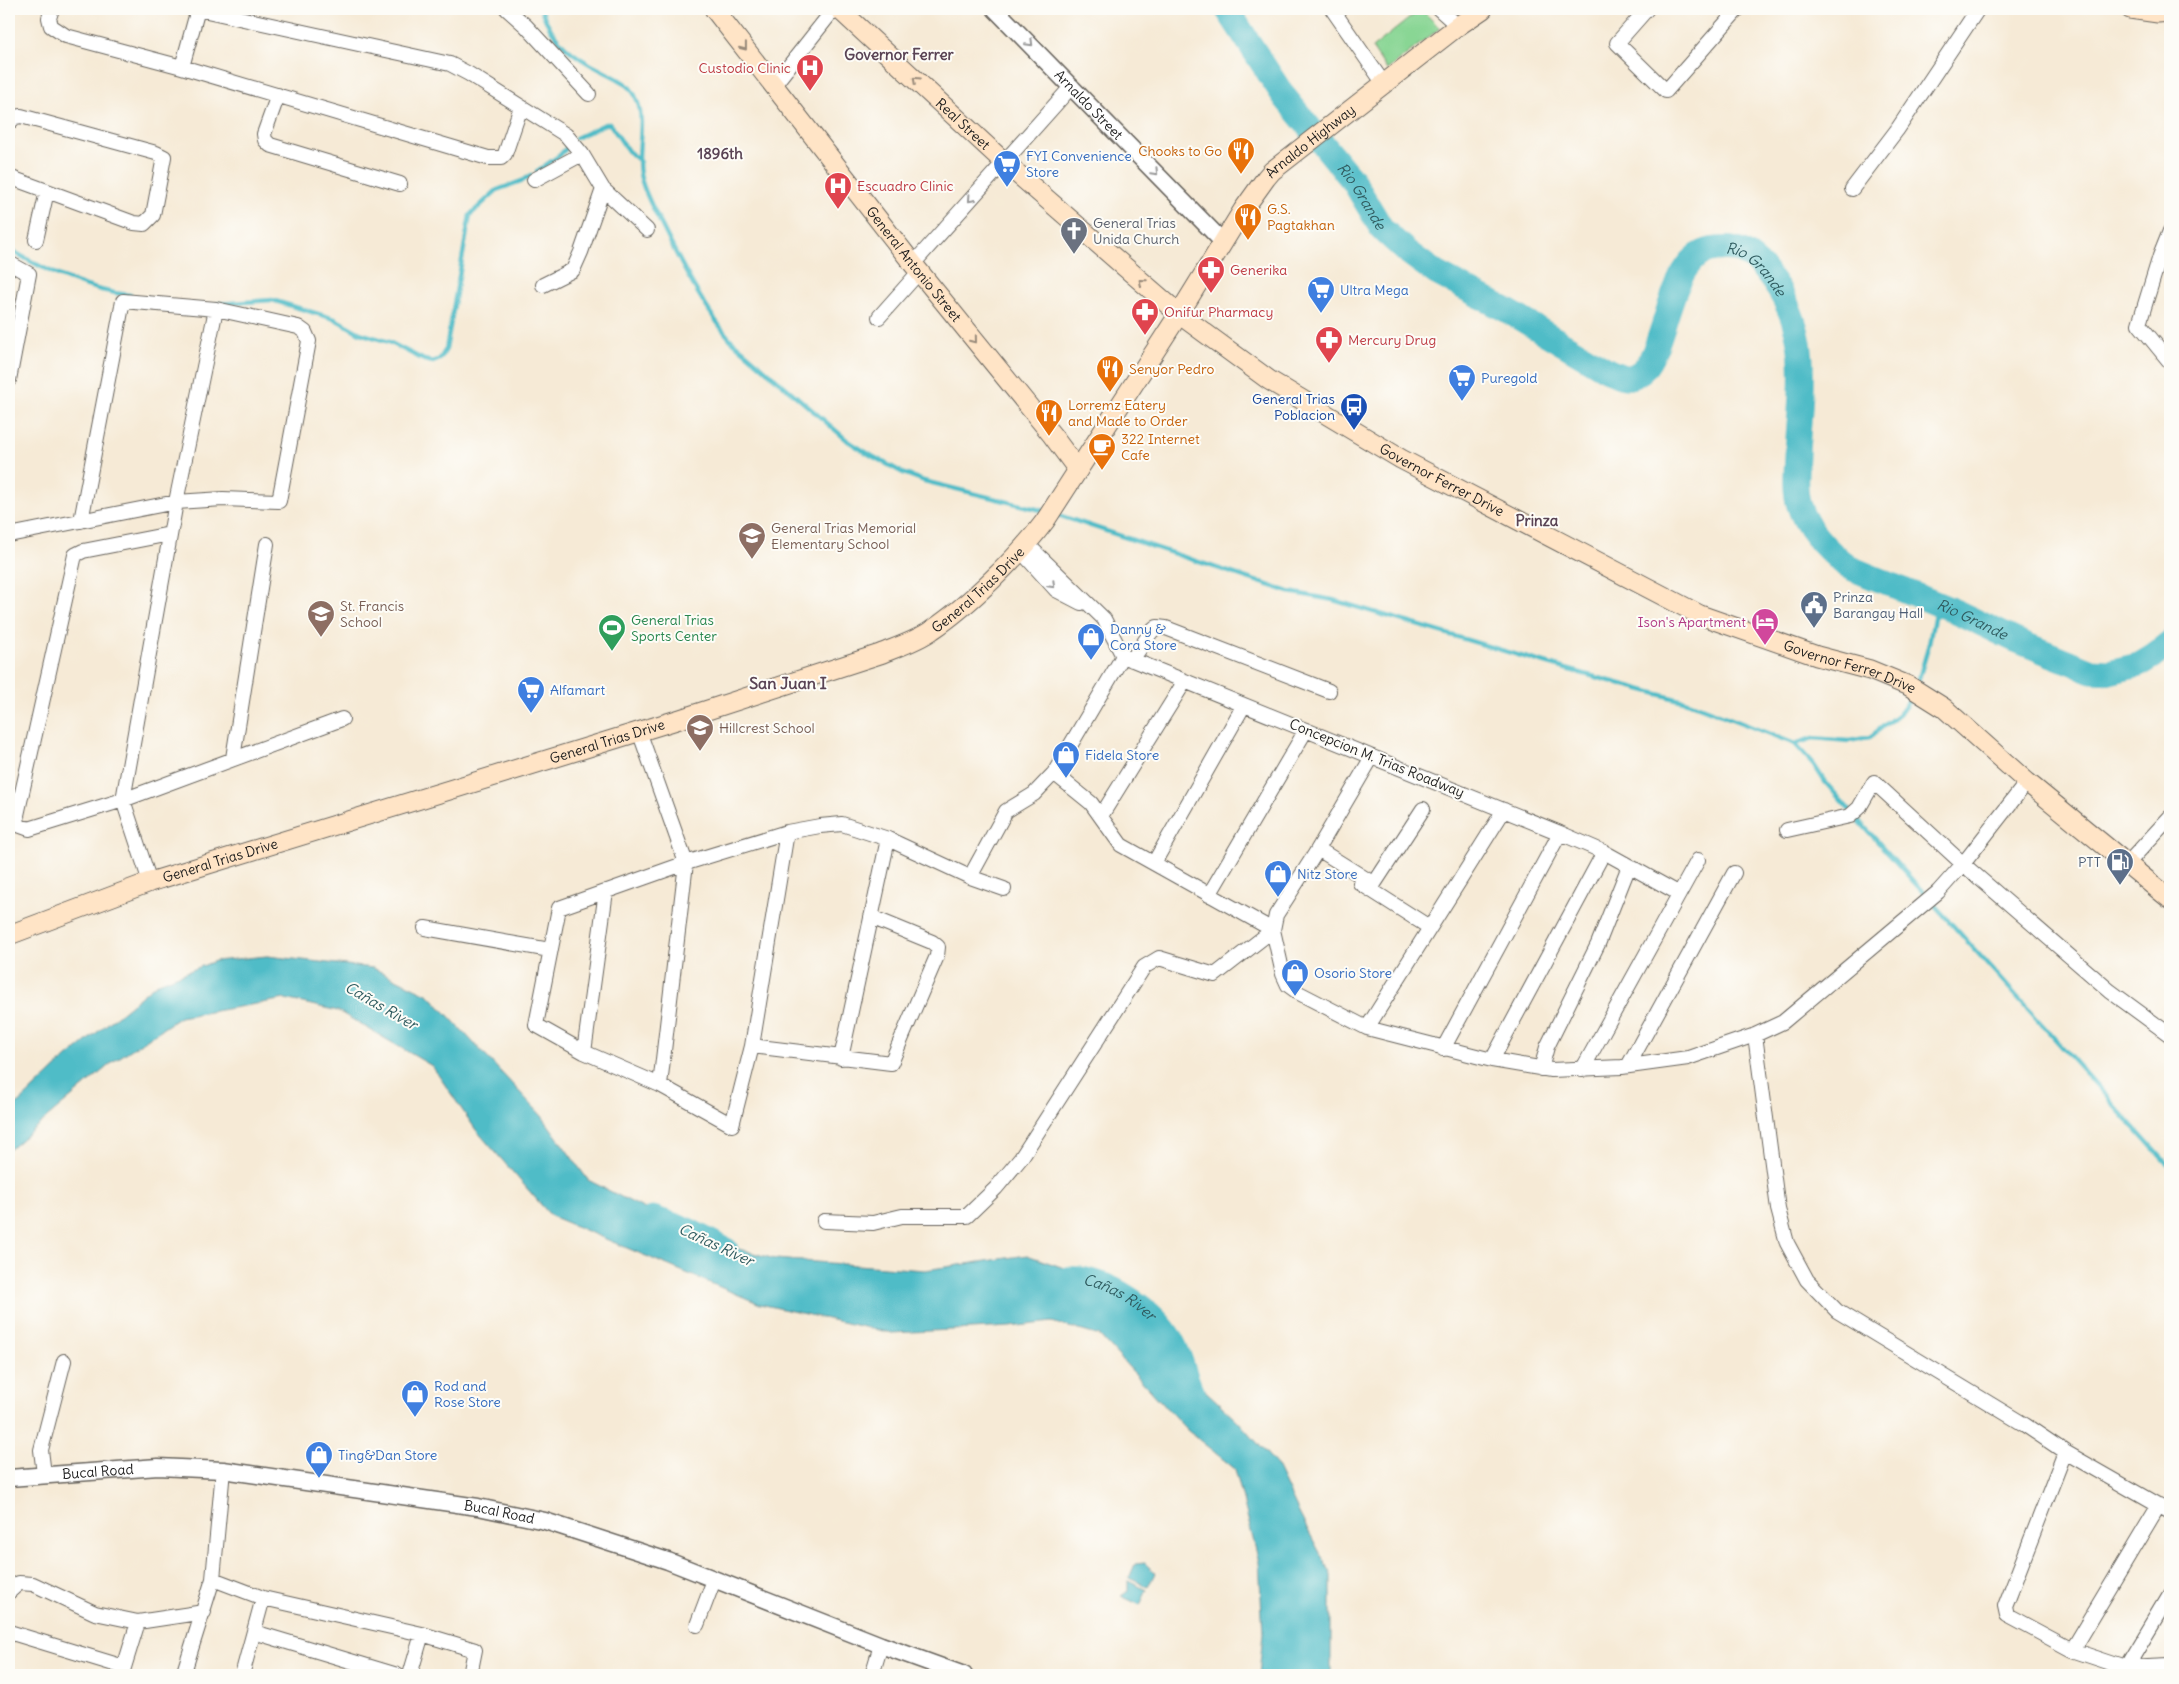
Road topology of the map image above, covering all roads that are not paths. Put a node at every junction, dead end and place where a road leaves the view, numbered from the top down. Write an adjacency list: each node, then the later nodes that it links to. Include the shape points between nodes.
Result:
1 (52, 9): 17 (street, via 50,26 58,32)
2 (198, 9): 17 (street); 23 (street, via 450,64)
3 (507, 9): 21 (street)
4 (714, 9): 19 (main road, General Antonio Street, one-way to 19)
5 (834, 9): 19 (street)
6 (840, 9): 26 (main road, Real Street, one-way to 6)
7 (996, 9): 20 (street, Arnaldo Street, one-way to 20)
8 (1332, 9): 18 (street)
9 (1439, 9): 16 (street)
10 (1483, 9): 16 (main road, Arnaldo Highway)
11 (1647, 9): 12 (street, via 1618,44 1666,91)
12 (1738, 9)
13 (1978, 9): 31 (street, via 1897,130)
14 (2130, 9): 15 (main road)
15 (2170, 12)
16 (1458, 26): 18 (main road, Arnaldo Highway)
17 (182, 67): 22 (street)
18 (1384, 84): 36 (main road, Arnaldo Highway, via 1272,171)
19 (774, 85): 38 (main road, General Antonio Street)
20 (1072, 86): 26 (street); 36 (street, Arnaldo Street, one-way to 36)
21 (589, 94)
22 (278, 95): 23 (street, via 495,159 501,158 508,148); 29 (street, via 264,134 270,145)
23 (521, 108): 25 (street, via 566,135)
24 (9, 122): 32 (street, via 20,116 164,157 153,215 144,224)
25 (582, 154): 28 (street); 30 (street)
26 (1004, 162): 38 (street, one-way to 38); 41 (main road, Real Street, one-way to 26)
27 (9, 176): 32 (street)
28 (534, 180)
29 (400, 184)
30 (603, 189): 33 (street); 39 (street, via 573,270)
31 (1852, 189)
32 (47, 191): 35 (street)
33 (647, 230)
34 (2170, 231): 43 (street, via 2139,324)
35 (36, 240)
36 (1223, 242): 41 (main road, Arnaldo Highway)
37 (9, 263): 44 (street, via 29,274)
38 (916, 268): 42 (street); 45 (main road, General Antonio Street, one-way to 45)
39 (543, 285)
40 (216, 309): 46 (street); 46 (street, via 298,327 309,341 279,501 222,499); 47 (street, via 123,301)
41 (1179, 314): 45 (main road, General Trias Drive); 62 (main road, Governor Ferrer Drive, via 1269,380 1401,459 1642,586 1700,615 1816,656 1870,670 1909,686 1944,708)
42 (879, 318)
43 (2170, 362)
44 (9, 380)
45 (1078, 470): 51 (main road, General Trias Drive)
46 (176, 502): 47 (street); 48 (street)
47 (81, 521): 49 (street)
48 (170, 534): 63 (street); 63 (street, via 75,555 16,821 29,829)
49 (9, 535)
50 (267, 544): 60 (street)
51 (1024, 547): 52 (street, via 1056,590 1104,619); 58 (main road, General Trias Drive, via 932,631 905,645)
52 (1128, 658): 53 (street, Concepcion M. Trias Roadway); 54 (street, via 1151,632 1158,627 1166,628); 61 (street)
53 (1185, 681): 55 (street, Concepcion M. Trias Roadway); 66 (street)
54 (1329, 691)
55 (1244, 705): 57 (street, Concepcion M. Trias Roadway); 76 (street)
56 (342, 720): 60 (street)
57 (1306, 730): 59 (street, Concepcion M. Trias Roadway); 86 (street)
58 (639, 731): 75 (street); 82 (main road, General Trias Drive)
59 (1372, 757): 65 (street, Concepcion M. Trias Roadway); 72 (street)
60 (233, 758): 63 (street)
61 (1054, 773): 66 (street, via 1091,803); 81 (street, via 1034,794 1006,811)
62 (2027, 782): 77 (street); 78 (main road, Governor Ferrer Drive)
63 (122, 800): 82 (street)
64 (1423, 809): 72 (street, via 1374,884)
65 (1504, 810): 70 (street, Concepcion M. Trias Roadway); 89 (street)
66 (1101, 816): 76 (street, via 1121,845)
67 (2170, 817): 78 (street)
68 (1787, 830): 77 (street, via 1855,812 1874,782)
69 (787, 832): 71 (street, via 842,824); 75 (street); 97 (street)
70 (1560, 832): 73 (street, Concepcion M. Trias Roadway); 98 (street)
71 (888, 839): 81 (street); 88 (street)
72 (1317, 852): 89 (street); 91 (street, via 1276,915)
73 (1604, 852): 79 (street, Concepcion M. Trias Roadway); 101 (street)
74 (1698, 860): 85 (street)
75 (686, 863): 84 (street); 105 (street)
76 (1154, 863): 86 (street)
77 (1964, 864): 95 (street, via 2110,991); 96 (street, via 1920,908 1782,1022)
78 (2128, 864): 87 (main road, Governor Ferrer Drive)
79 (1629, 866): 85 (street, Concepcion M. Trias Roadway); 103 (street, via 1598,944 1547,1047)
80 (1734, 873): 102 (street)
81 (970, 877): 83 (street)
82 (150, 882): 92 (main road, General Trias Drive)
83 (1004, 889)
84 (606, 891): 93 (street, via 558,908); 99 (street)
85 (1678, 893): 104 (street)
86 (1209, 894): 91 (street)
87 (2170, 899)
88 (872, 917): 100 (street); 100 (street, via 932,942 938,947 937,956 891,1063)
89 (1429, 927): 94 (street)
90 (425, 928): 93 (street)
91 (1273, 930): 94 (street, via 1288,985); 106 (street, via 1215,975 1159,958 1144,966 1021,1158 967,1216 902,1216 873,1223)
92 (9, 935)
93 (550, 950): 99 (street, via 536,1025)
94 (1366, 1028): 98 (street)
95 (2170, 1035)
96 (1755, 1036): 102 (street, via 1688,1058); 108 (street, via 1778,1209 1787,1243 1807,1280 1837,1311)
97 (752, 1046): 100 (street); 105 (street, via 732,1126)
98 (1443, 1049): 101 (street)
99 (584, 1052): 105 (street)
100 (841, 1058)
101 (1492, 1060): 103 (street)
102 (1628, 1066): 104 (street)
103 (1542, 1069): 104 (street)
104 (1582, 1070)
105 (660, 1085)
106 (824, 1221)
107 (64, 1361): 110 (street, via 41,1450)
108 (2065, 1452): 112 (street); 125 (street, via 2005,1606 2007,1615)
109 (223, 1470): 110 (street, Bucal Road, via 158,1467); 113 (street); 114 (street, Bucal Road, via 478,1507 545,1521 668,1561)
110 (44, 1474): 111 (street, Bucal Road)
111 (9, 1478)
112 (2164, 1509): 125 (street)
113 (214, 1579): 117 (street); 118 (street)
114 (714, 1580): 120 (street); 124 (street, Bucal Road)
115 (9, 1592): 119 (street, via 19,1583 33,1584 95,1613)
116 (2170, 1595): 127 (street)
117 (263, 1598): 122 (street); 123 (street)
118 (204, 1612): 119 (street); 129 (street)
119 (138, 1622): 128 (street)
120 (697, 1625)
121 (9, 1632): 128 (street)
122 (254, 1632): 130 (street); 131 (street)
123 (422, 1634): 132 (street); 133 (street, via 475,1650)
124 (881, 1645): 134 (street); 135 (street, Bucal Road)
125 (2072, 1650): 127 (street)
126 (2170, 1666): 127 (street)
127 (2126, 1668)
128 (123, 1671)
129 (183, 1675)
130 (242, 1675)
131 (397, 1675)
132 (410, 1675)
133 (470, 1675)
134 (872, 1675)
135 (964, 1675)

